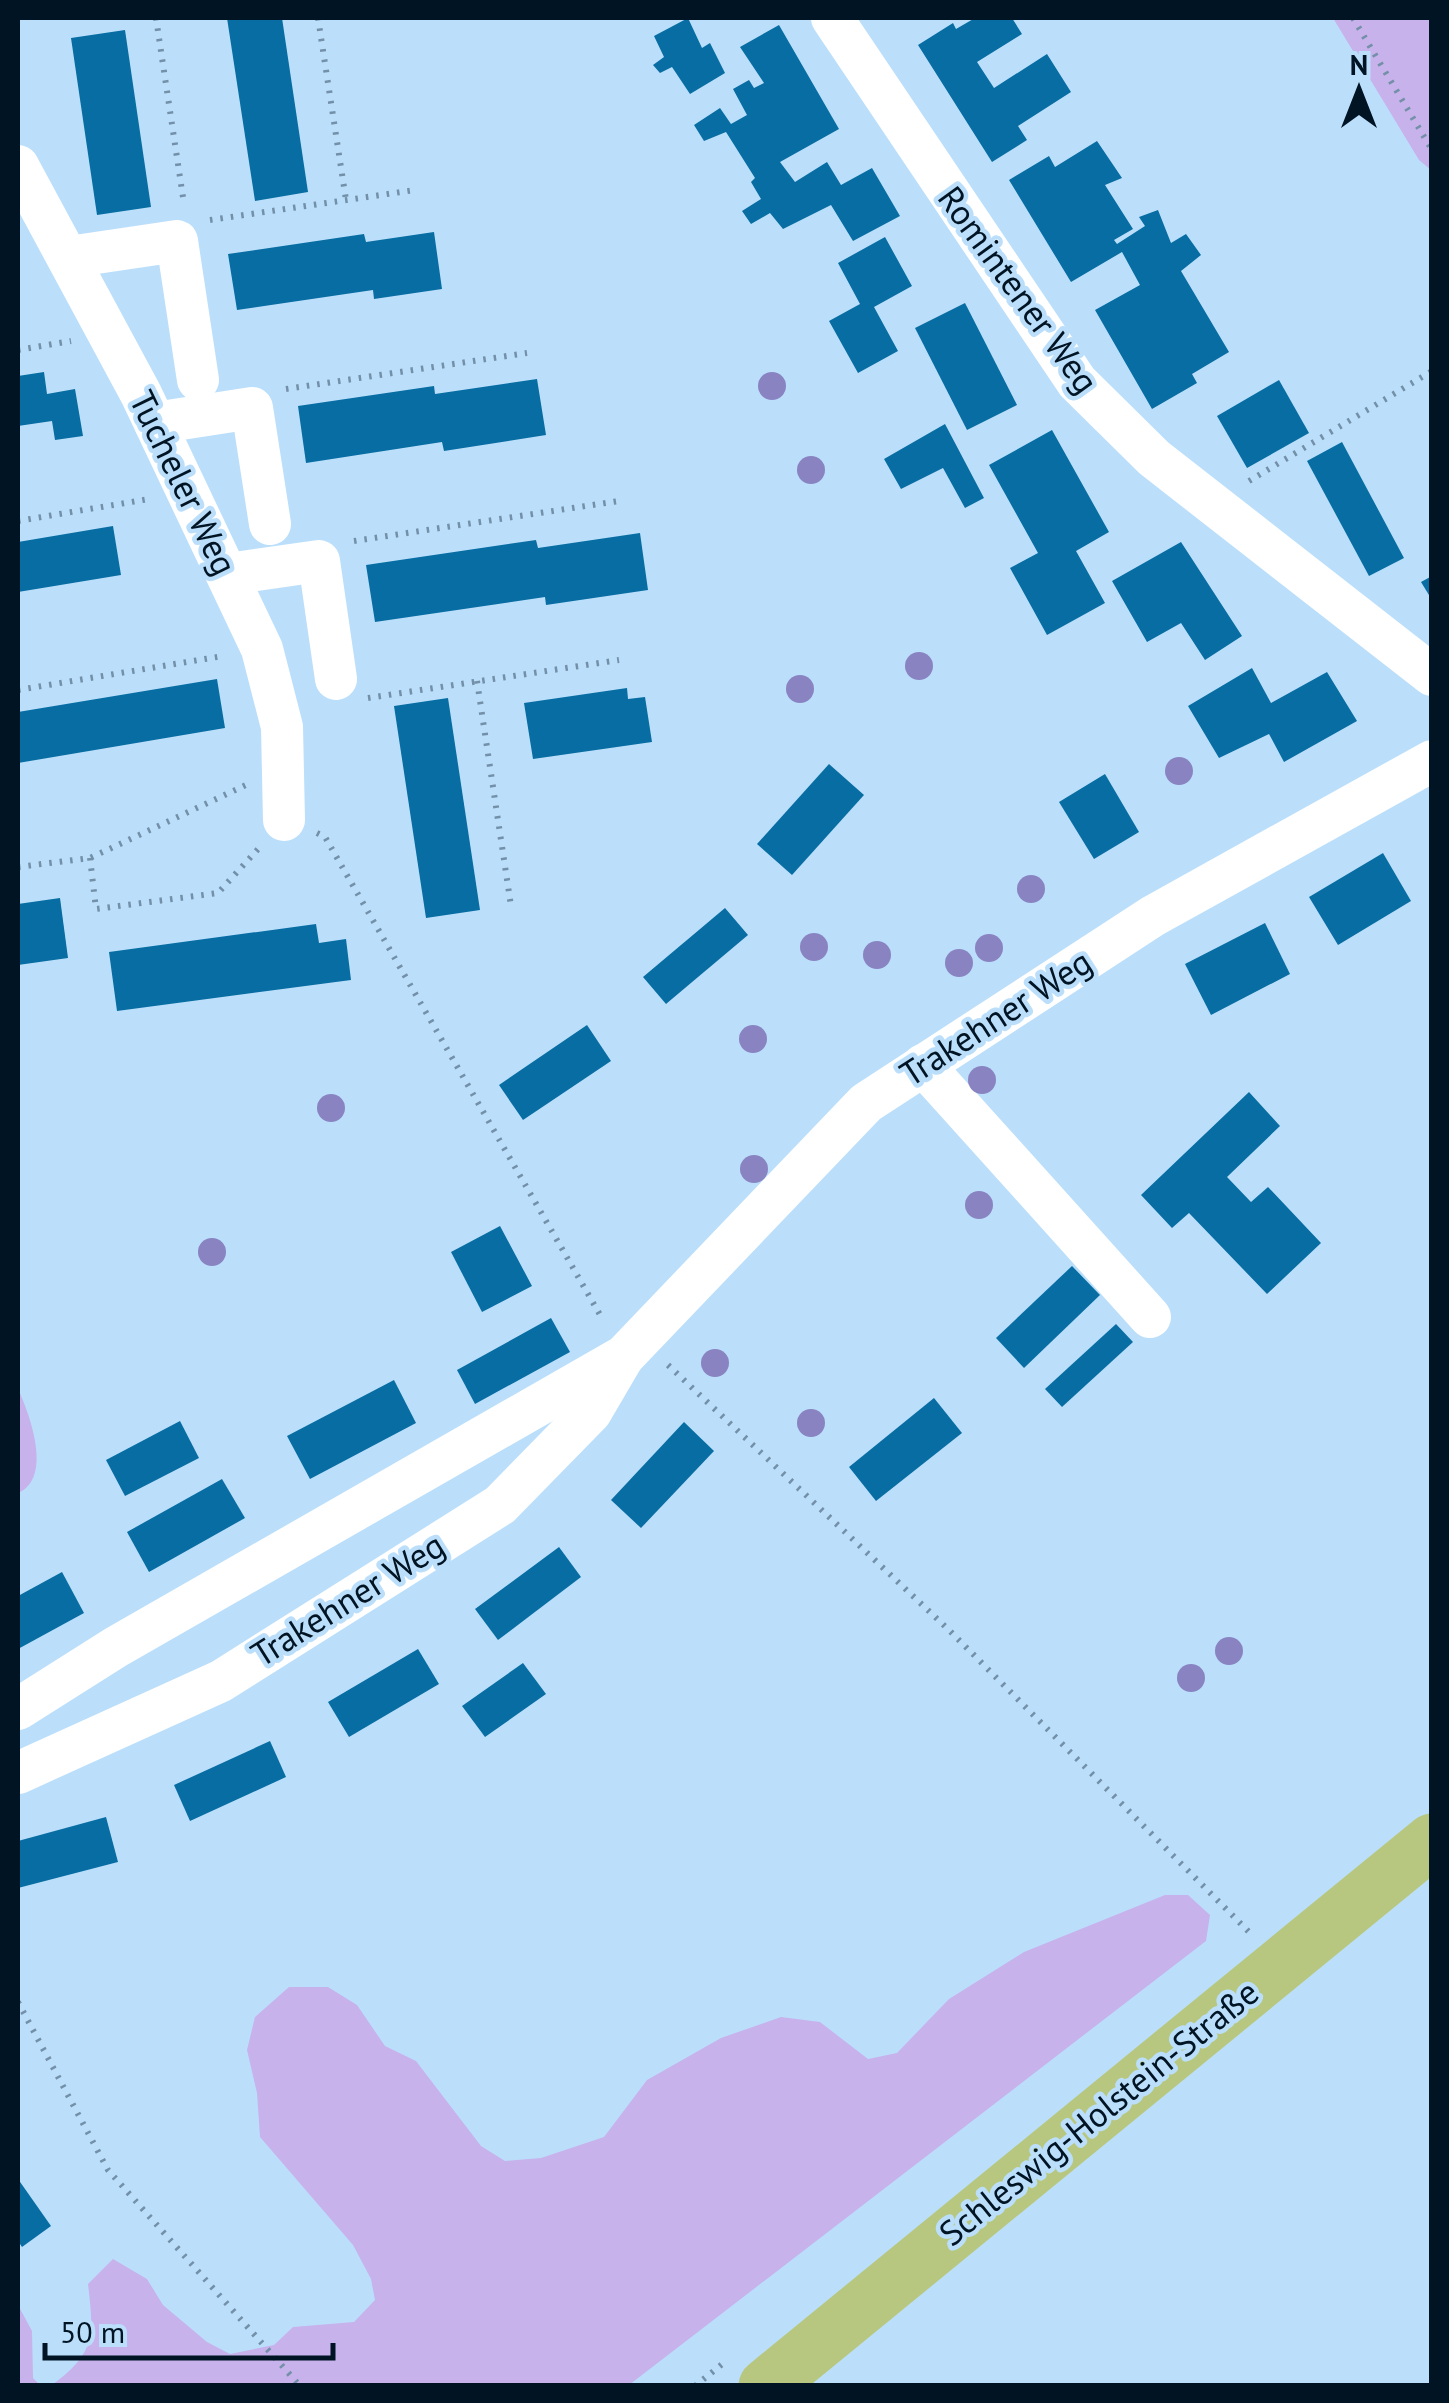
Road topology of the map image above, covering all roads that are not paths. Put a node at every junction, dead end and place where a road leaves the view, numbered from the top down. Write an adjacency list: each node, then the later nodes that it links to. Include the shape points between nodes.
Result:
1 (832, 18): 8 (street, Romintener Weg, via 1077,382 1154,458)
2 (18, 166): 3 (street, Tucheler Weg)
3 (69, 258): 4 (street, via 177,242); 5 (street, Tucheler Weg)
4 (198, 380)
5 (155, 422): 6 (street, via 252,408); 7 (street, Tucheler Weg)
6 (270, 524)
7 (228, 574): 9 (street, via 319,561); 11 (street, Tucheler Weg, via 262,650 282,727)
8 (1432, 675)
9 (348, 689)
10 (1432, 760): 12 (street, Trakehner Weg, via 1153,916)
11 (284, 820)
12 (924, 1065): 13 (street); 14 (street, Trakehner Weg, via 866,1102)
13 (1150, 1317)
14 (632, 1348): 15 (street, Trakehner Weg); 16 (street, Trakehner Weg, via 591,1412 500,1505 221,1681)
15 (18, 1708)
16 (18, 1773)
17 (1432, 1841): 18 (main road, Schleswig-Holstein-Straße)
18 (766, 2386)

